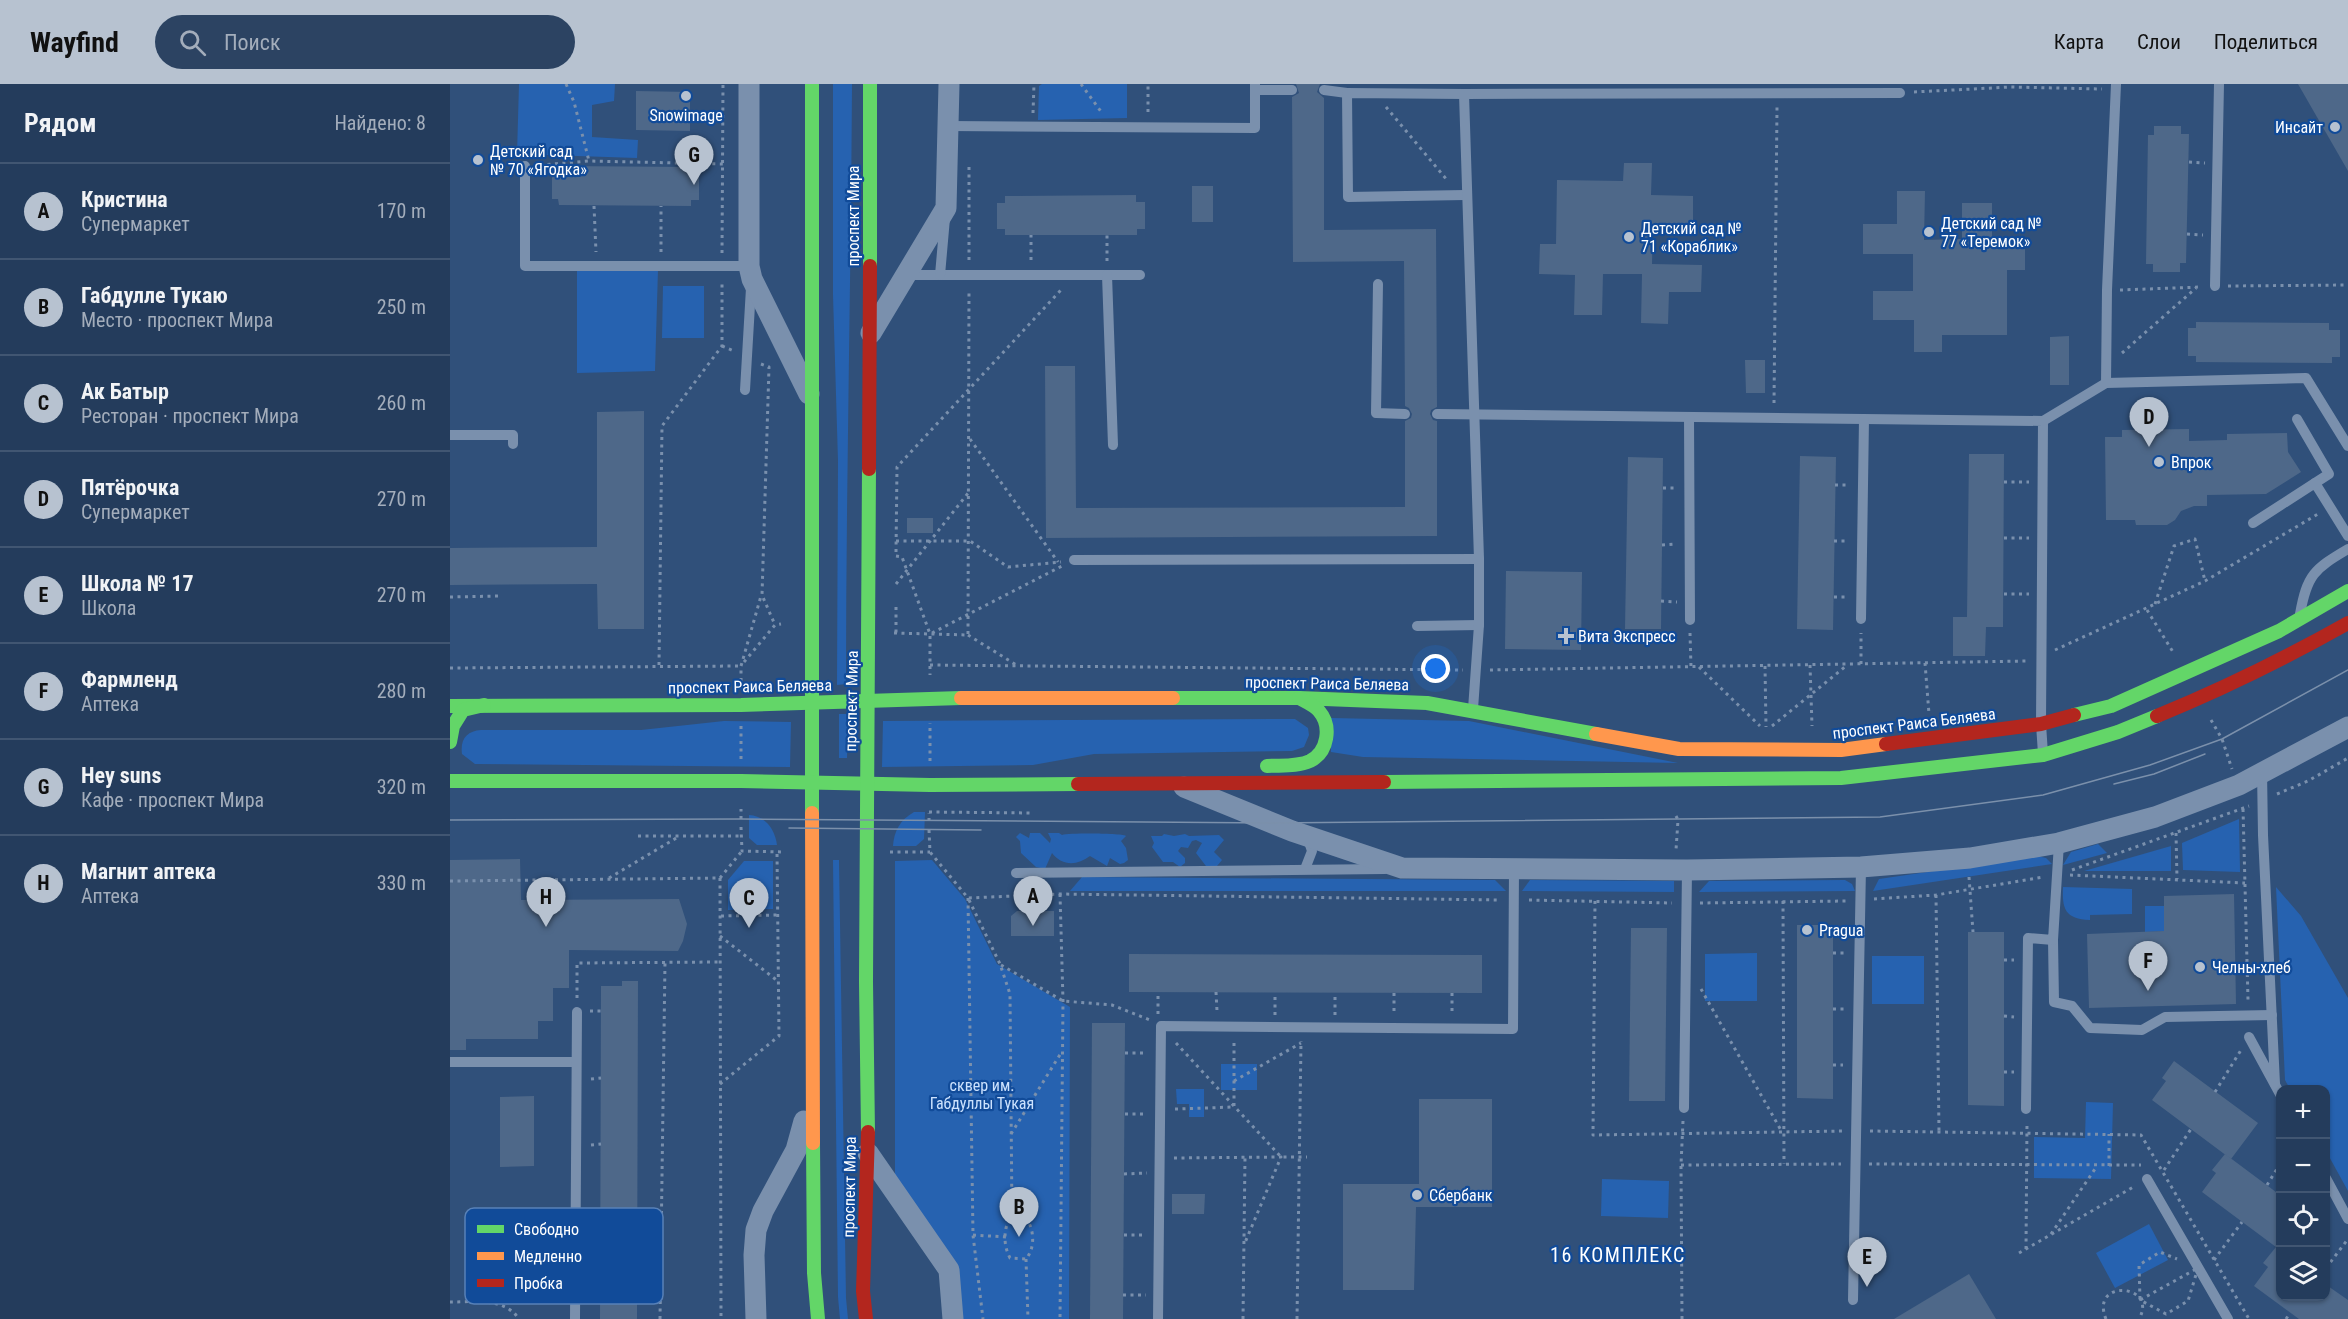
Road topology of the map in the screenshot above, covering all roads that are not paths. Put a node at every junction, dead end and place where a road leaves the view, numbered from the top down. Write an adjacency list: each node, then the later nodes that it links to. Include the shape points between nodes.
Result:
1 (749, 84): 17 (street)
2 (812, 84): 27 (street)
3 (870, 84): 24 (street, проспект Мира)
4 (949, 84): 13 (street)
5 (2219, 84): 23 (lane)
6 (1255, 87): 8 (lane); 13 (lane, via 1255,128)
7 (2115, 87): 25 (lane)
8 (1292, 90)
9 (1324, 90): 10 (lane)
10 (1347, 93): 12 (lane); 15 (lane, via 1348,197)
11 (1900, 93): 12 (lane)
12 (1464, 94): 15 (lane)
13 (948, 126): 16 (street)
14 (525, 166): 17 (lane, via 525,266 722,265)
15 (1463, 196): 30 (lane)
16 (946, 208): 18 (street); 21 (lane)
17 (750, 272): 26 (lane); 27 (street)
18 (906, 275): 21 (lane); 24 (street)
19 (1107, 275): 20 (lane); 21 (lane); 37 (lane)
20 (1140, 275)
21 (940, 276)
22 (1378, 284): 28 (lane, via 1376,413)
23 (2215, 286)
24 (869, 336): 53 (street, проспект Мира)
25 (2106, 383): 34 (lane); 38 (lane, via 2306,378)
26 (745, 390)
27 (811, 399): 54 (street)
28 (1405, 414)
29 (1437, 414): 30 (lane)
30 (1475, 415): 31 (lane); 43 (lane)
31 (1689, 417): 32 (lane); 48 (lane)
32 (1864, 419): 34 (lane); 46 (lane)
33 (2297, 419): 39 (lane, via 2329,474)
34 (2043, 421): 58 (lane)
35 (450, 435): 36 (lane, via 513,435)
36 (513, 444)
37 (1113, 445)
38 (2348, 446)
39 (2315, 483): 40 (lane); 41 (lane)
40 (2253, 523)
41 (2348, 536)
42 (2348, 549): 47 (lane, via 2320,565 2305,588)
43 (1479, 559): 44 (lane); 50 (lane)
44 (1074, 560)
45 (2348, 591): 47 (street, проспект Раиса Беляева)
46 (1861, 619)
47 (2299, 619): 58 (street, проспект Раиса Беляева, via 2237,651 2111,706)
48 (1690, 620)
49 (2348, 623): 61 (street, via 2290,656 2199,699 2118,732)
50 (1479, 625): 51 (lane); 57 (lane)
51 (1417, 626)
52 (1299, 698): 53 (street, проспект Раиса Беляева); 57 (street, проспект Раиса Беляева, via 1427,702); 63 (street, via 1319,711 1327,729 1326,743 1319,755 1303,764)
53 (868, 700): 54 (street, проспект Раиса Беляева); 70 (street, проспект Мира)
54 (812, 702): 55 (street, проспект Раиса Беляева); 69 (street)
55 (489, 704): 56 (street, проспект Раиса Беляева); 60 (street, via 463,710 453,726)
56 (450, 705)
57 (1473, 710): 58 (street, проспект Раиса Беляева, via 1679,749 1841,750)
58 (2041, 724): 61 (lane)
59 (2348, 727): 66 (street)
60 (450, 742): 62 (street)
61 (2043, 755): 71 (street, via 1841,778)
62 (454, 757)
63 (1249, 767)
64 (1217, 769): 71 (street)
65 (465, 770): 68 (street)
66 (2262, 771): 73 (street, via 2239,785 2155,817); 82 (lane)
67 (450, 781): 68 (street)
68 (487, 781): 69 (street)
69 (812, 783): 70 (street); 88 (street)
70 (867, 784): 71 (street); 91 (street, проспект Мира)
71 (1178, 784): 72 (street)
72 (1307, 836): 75 (street); 76 (lane, via 1312,851)
73 (2060, 843): 74 (street, via 1970,858); 80 (lane)
74 (1861, 867): 78 (street); 96 (lane)
75 (1402, 868): 76 (lane); 77 (street)
76 (1305, 869): 79 (lane)
77 (1514, 869): 78 (street); 103 (lane, via 1513,1029 1161,1026)
78 (1686, 870): 89 (lane)
79 (1016, 873)
80 (2053, 940): 82 (lane, via 2054,1002 2072,1006 2090,1028 2142,1030 2165,1017); 90 (lane, via 2028,938)
81 (577, 1012): 85 (lane)
82 (2272, 1015): 87 (lane)
83 (2249, 1037): 86 (lane)
84 (450, 1062): 85 (lane)
85 (576, 1062): 94 (lane)
86 (2276, 1085)
87 (2278, 1085)
88 (812, 1094): 99 (street, via 796,1150 756,1230); 100 (street)
89 (1684, 1108)
90 (2026, 1109)
91 (868, 1153): 101 (street, проспект Мира, via 863,1291); 102 (street, via 949,1270)
92 (2147, 1179): 104 (lane, via 2193,1266)
93 (2330, 1187): 95 (lane)
94 (575, 1208)
95 (2348, 1219)
96 (1853, 1300)
97 (575, 1304): 98 (lane)
98 (575, 1319)
99 (756, 1319)
100 (818, 1319)
101 (866, 1319)
102 (953, 1319)
103 (1158, 1319)
104 (2228, 1319)

